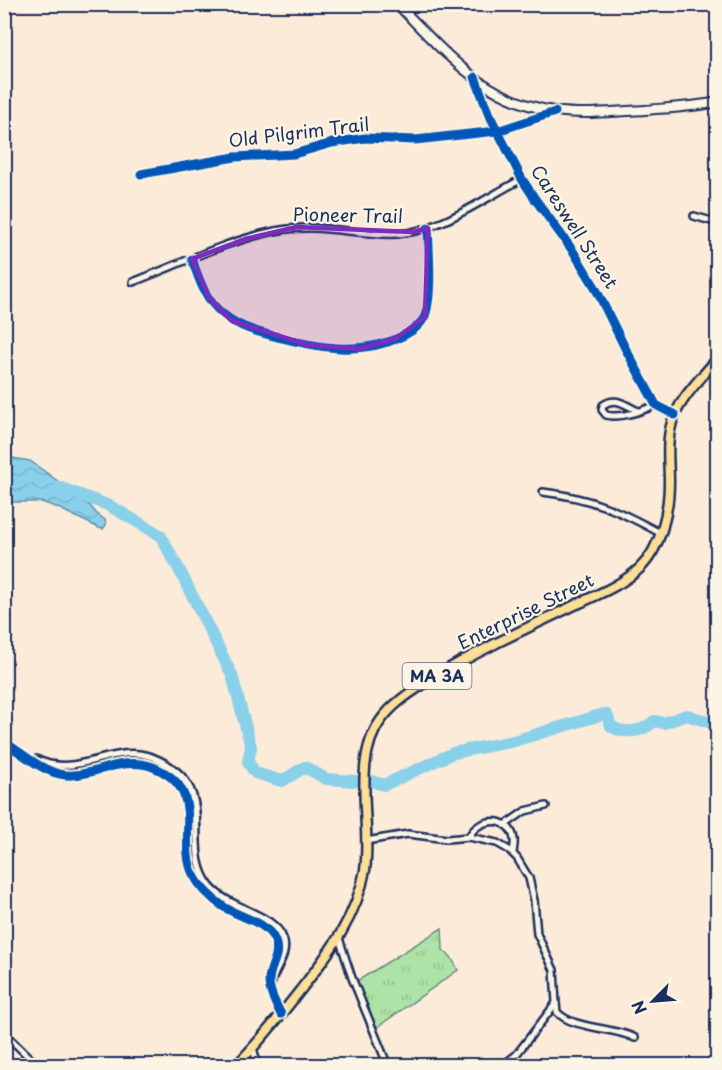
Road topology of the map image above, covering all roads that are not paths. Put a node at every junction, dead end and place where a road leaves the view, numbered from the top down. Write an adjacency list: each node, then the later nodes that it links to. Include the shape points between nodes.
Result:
1 (397, 4): 2 (main road, Careswell Street)
2 (475, 77): 4 (main road, via 509,98); 5 (street, Careswell Street)
3 (717, 102): 4 (main road, via 670,109)
4 (555, 112): 5 (street, Old Pilgrim Trail)
5 (497, 131): 6 (street, Old Pilgrim Trail, via 415,140 365,138 294,153 235,157); 7 (street, Careswell Street)
6 (141, 174)
7 (522, 179): 10 (street, Pioneer Trail); 14 (street, Careswell Street, via 596,287)
8 (694, 216): 9 (street)
9 (717, 223)
10 (428, 228): 11 (street, Pioneer Trail, via 379,234 297,227 245,239); 11 (street, via 429,298 425,317 416,328 401,336 359,349 308,345 258,333 232,321 209,298)
11 (192, 260): 12 (street, Pioneer Trail)
12 (133, 282)
13 (717, 358): 16 (main road, Enterprise Street / MA 3A)
14 (656, 405): 15 (street); 16 (street)
15 (638, 411): 15 (street, via 613,417 602,410 610,400 617,400)
16 (675, 415): 18 (main road, Enterprise Street / MA 3A, via 668,446 667,508)
17 (543, 492): 18 (street, via 606,505)
18 (660, 533): 30 (main road, Enterprise Street / MA 3A, via 645,563 621,582 469,657 392,707 377,727 368,756)
19 (4, 742): 20 (street)
20 (13, 747): 22 (street, via 43,763 60,767); 24 (street, via 45,769 60,774)
21 (161, 761): 22 (street, via 134,753); 23 (street); 26 (street, via 186,781)
22 (82, 764): 24 (street)
23 (156, 769): 24 (street, via 129,763); 27 (street, via 170,777 182,794)
24 (82, 773)
25 (546, 806): 28 (street, via 525,811)
26 (198, 821): 27 (street); 32 (street)
27 (189, 822): 33 (street)
28 (505, 825): 29 (street, via 492,821 481,824); 31 (street, via 514,837)
29 (469, 837): 30 (street, via 447,839 408,834); 31 (street, via 497,843)
30 (366, 841): 37 (main road, Enterprise Street / MA 3A, via 361,888)
31 (513, 854): 39 (street, via 532,887 537,934 555,970)
32 (202, 873): 33 (street); 34 (street, via 216,893)
33 (194, 876): 34 (street, via 210,897)
34 (245, 914): 35 (street); 36 (street)
35 (264, 919): 36 (street); 38 (street, via 279,931 285,946)
36 (261, 925): 38 (street, via 272,935 278,953 270,975)
37 (339, 938): 40 (main road, Enterprise Street / MA 3A); 47 (street)
38 (271, 991): 40 (street)
39 (556, 1003): 42 (street, via 557,1012 565,1018); 48 (street, via 516,1055)
40 (281, 1014): 43 (main road, Enterprise Street / MA 3A)
41 (4, 1033): 44 (street)
42 (635, 1038)
43 (253, 1048): 45 (main road, Enterprise Street / MA 3A); 46 (street)
44 (38, 1065)
45 (236, 1065)
46 (258, 1065)
47 (388, 1065)
48 (502, 1065)

